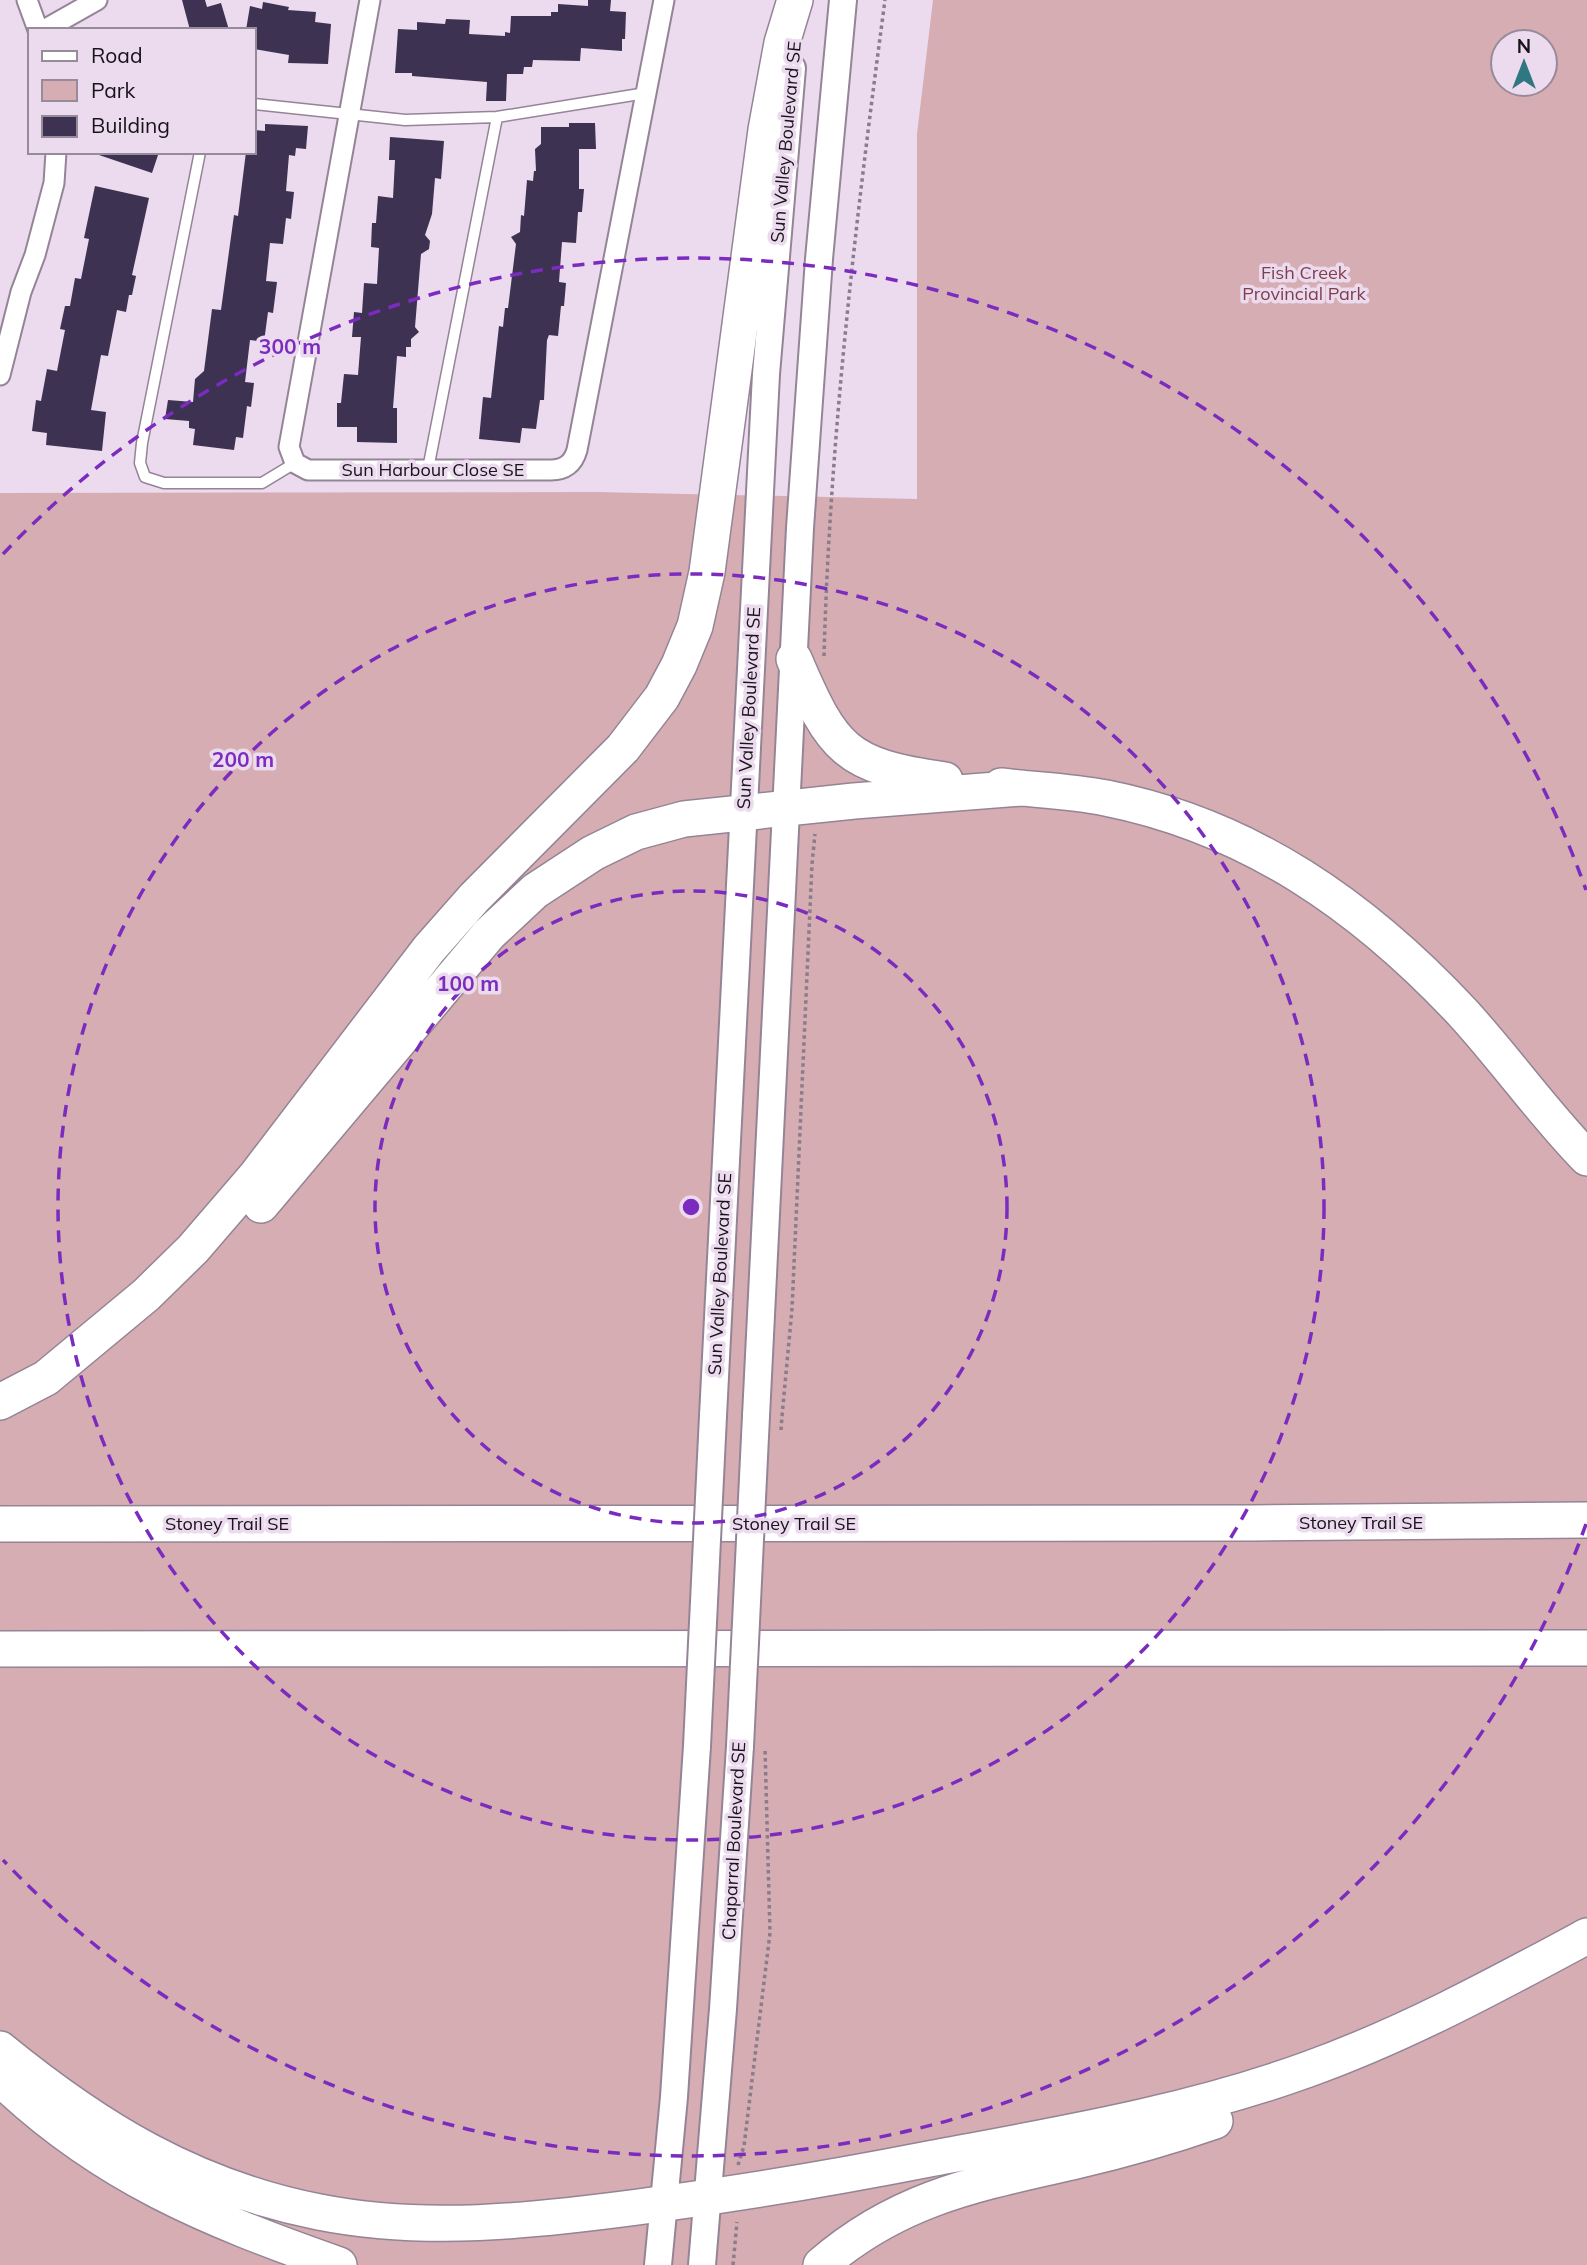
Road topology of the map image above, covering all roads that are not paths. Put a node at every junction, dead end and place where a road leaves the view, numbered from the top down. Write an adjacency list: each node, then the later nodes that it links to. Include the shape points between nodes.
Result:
1 (27, 0): 7 (street)
2 (97, 0): 8 (street)
3 (370, 0): 11 (street)
4 (664, 0): 9 (street, Sun Harbour Close SE)
5 (797, 0): 21 (main road, Sun Valley Boulevard SE, via 766,374); 23 (highway, via 782,43 764,140 707,572 695,626 672,681 623,748 429,949 205,1236 160,1282)
6 (843, 0): 18 (main road, via 818,259)
7 (37, 28)
8 (48, 28)
9 (648, 93): 12 (lane); 17 (street, Sun Harbour Close SE, via 573,460 557,470)
10 (256, 104): 11 (lane)
11 (351, 113): 12 (lane, via 405,120); 16 (street, via 289,447)
12 (497, 117): 17 (lane)
13 (56, 154): 15 (street, via 54,183)
14 (200, 154): 16 (lane, via 142,443 145,477 164,483 262,483)
15 (0, 376)
16 (295, 463): 17 (street, Sun Harbour Close SE, via 308,470)
17 (428, 469)
18 (809, 660): 19 (highway, via 822,720 841,744 863,760 901,773); 20 (main road)
19 (1022, 788): 20 (highway); 22 (highway, via 1104,798 1159,811 1230,838 1314,883 1378,931 1445,994)
20 (786, 808): 21 (highway); 33 (main road, Chaparral Boulevard SE, bridge, via 769,1416 752,1746 729,1927)
21 (744, 812): 23 (highway, via 646,829 593,853 535,891 472,953 216,1252 146,1313); 34 (main road, Sun Valley Boulevard SE, bridge, via 697,1746)
22 (1587, 1158)
23 (46, 1378): 24 (highway)
24 (0, 1402)
25 (1587, 1520): 26 (highway, Stoney Trail SE)
26 (0, 1524)
27 (1587, 1648): 28 (highway)
28 (0, 1649)
29 (1587, 1936): 30 (highway)
30 (1488, 1990): 33 (highway, via 1343,2056 1223,2097 1066,2133); 38 (highway, via 1406,2040 1316,2084 1197,2127 923,2202 871,2227)
31 (0, 2049): 34 (highway, via 81,2112 152,2154 218,2183 292,2206 380,2221 435,2224 551,2218)
32 (0, 2078): 35 (highway, via 94,2154 164,2195 229,2225)
33 (708, 2198): 34 (highway); 37 (main road, Chaparral Boulevard SE)
34 (664, 2203): 36 (main road)
35 (339, 2265)
36 (658, 2265)
37 (702, 2265)
38 (821, 2265)

